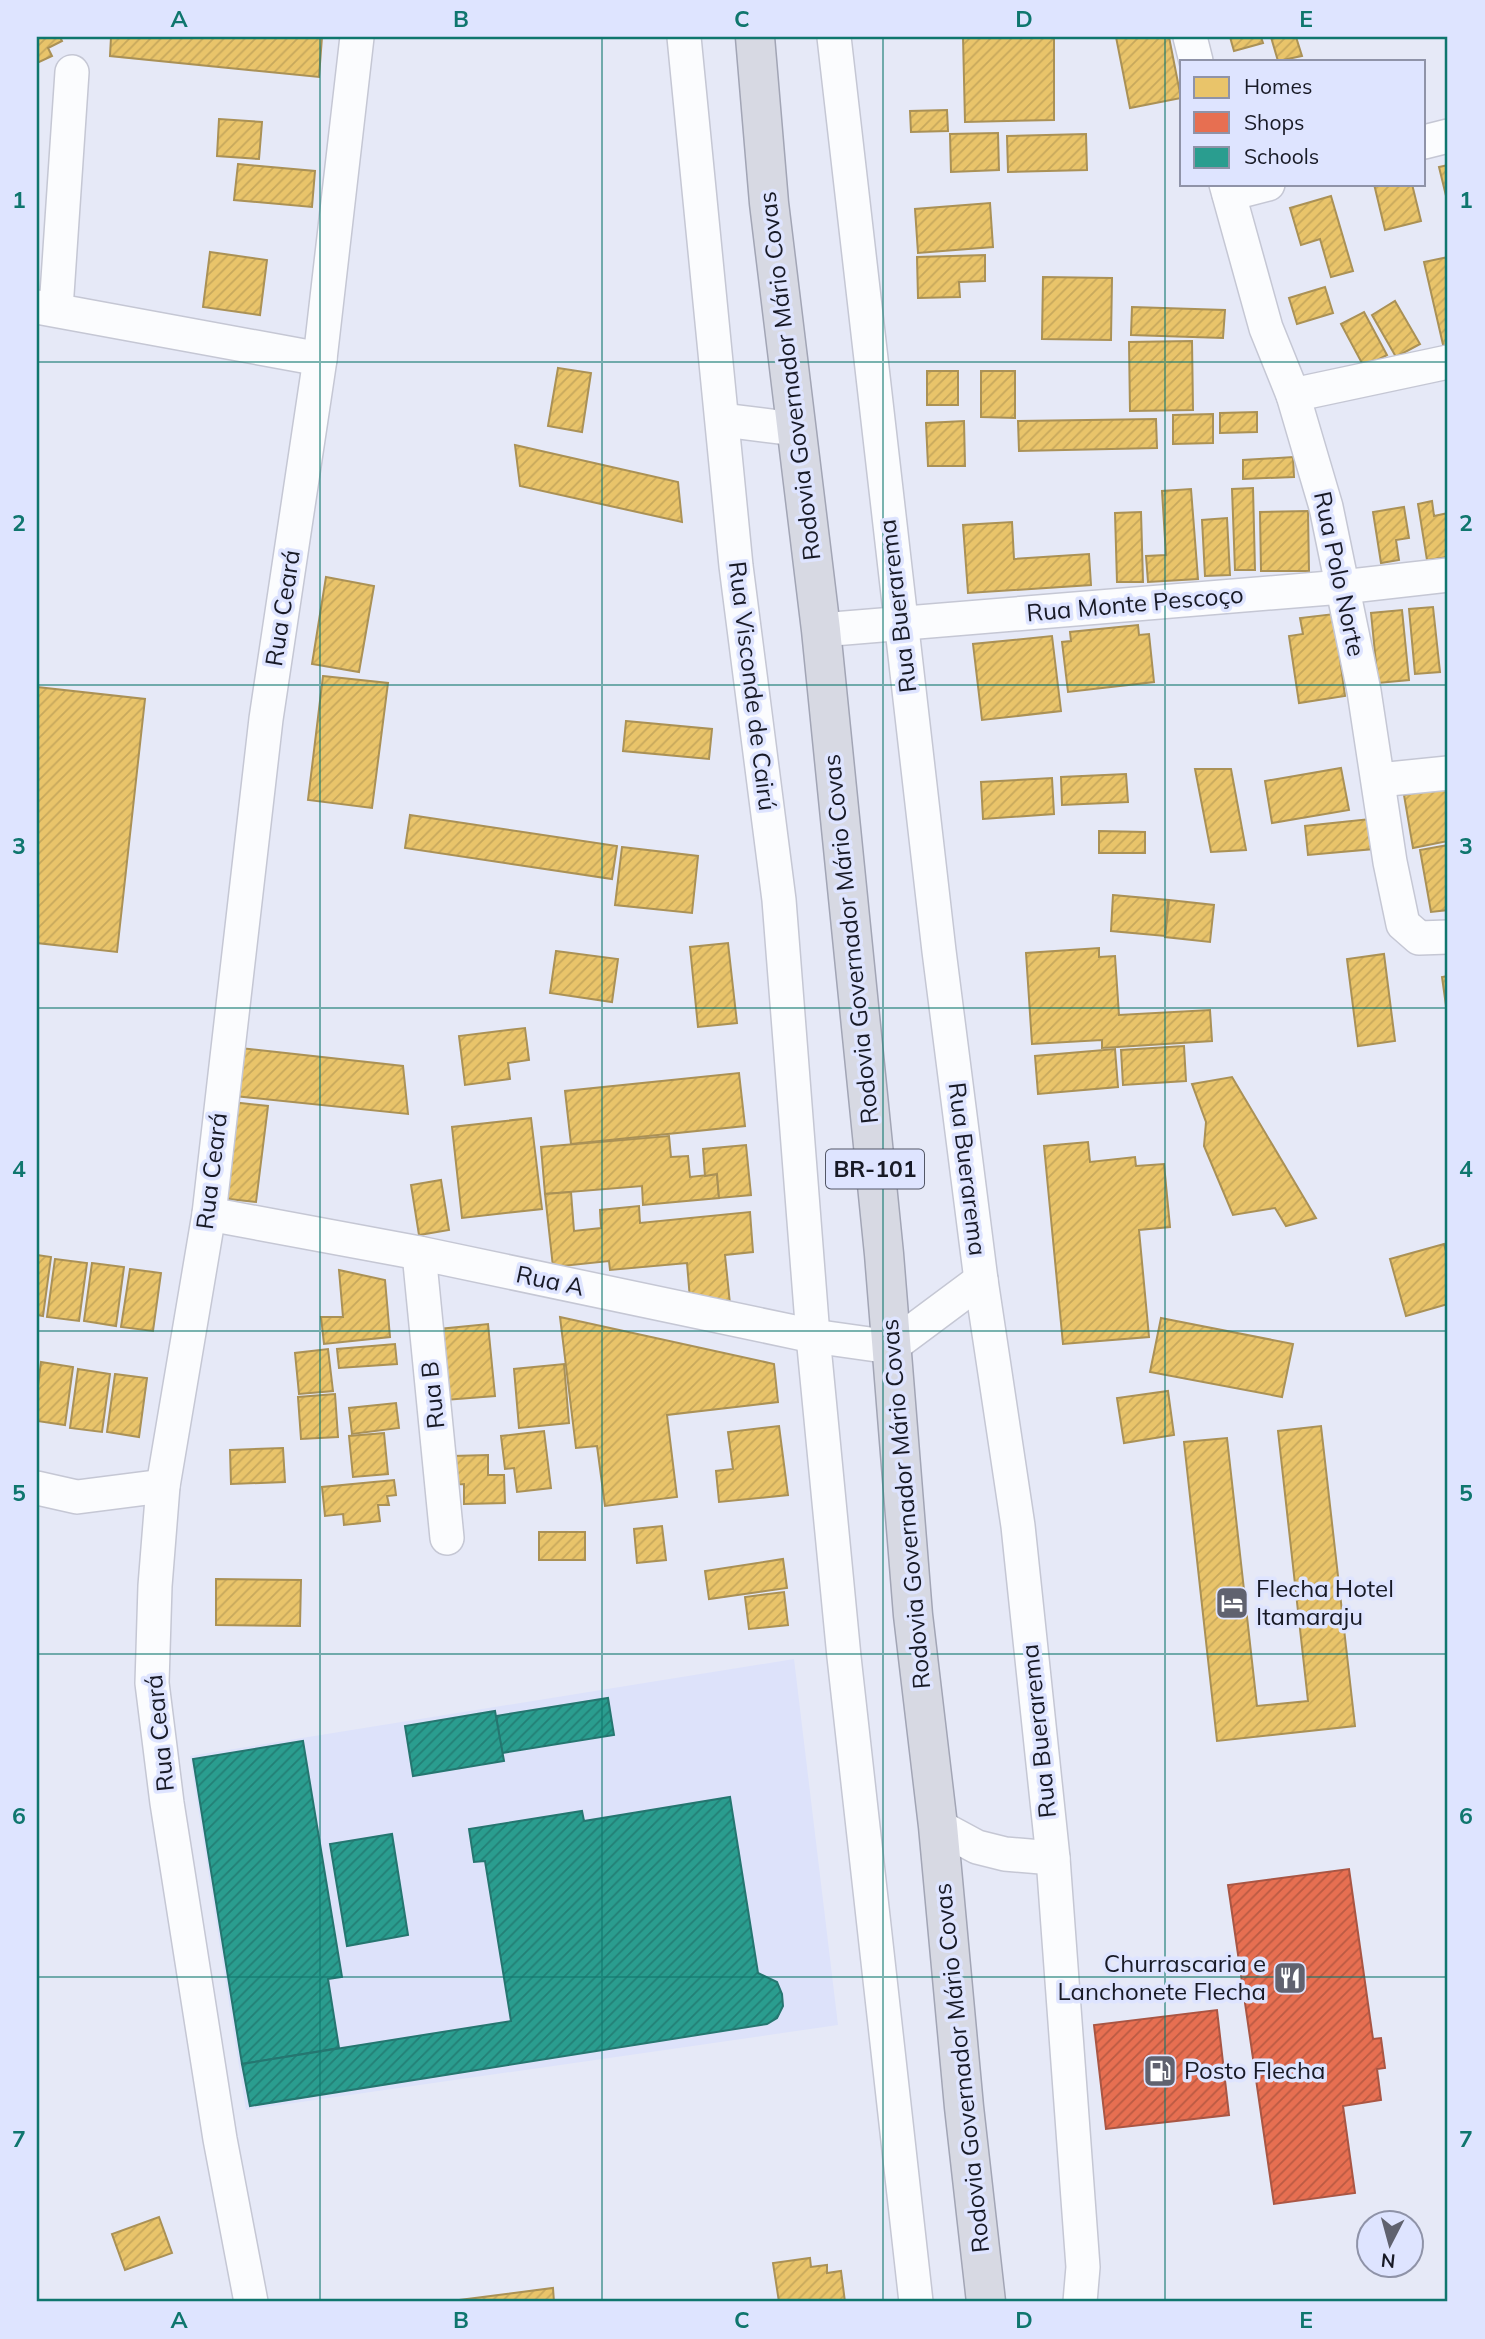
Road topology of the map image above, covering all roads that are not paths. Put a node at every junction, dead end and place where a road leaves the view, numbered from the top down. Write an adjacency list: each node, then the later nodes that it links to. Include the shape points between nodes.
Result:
1 (357, 37): 13 (street, Rua Ceará)
2 (684, 37): 16 (street, Rua Visconde de Cairú)
3 (755, 37): 17 (highway, Rodovia Governador Mário Covas / BR-101)
4 (834, 37): 20 (street, Rua Buerarema)
5 (1190, 37): 6 (street)
6 (1196, 60)
7 (72, 72): 12 (street)
8 (1448, 136): 9 (street)
9 (1426, 142)
10 (1252, 186): 11 (street)
11 (1228, 189): 15 (street, Rua Polo Norte, via 1266,328)
12 (46, 308): 13 (street)
13 (320, 359): 25 (street, Rua Ceará, via 266,719)
14 (1448, 362): 15 (street)
15 (1293, 395): 19 (street, Rua Polo Norte, via 1326,507)
16 (723, 419): 17 (street); 28 (street, Rua Visconde de Cairú, via 736,566 779,900)
17 (795, 429): 21 (highway, Rodovia Governador Mário Covas / BR-101)
18 (1448, 575): 19 (street, Rua Monte Pescoço)
19 (1342, 587): 20 (street, Rua Monte Pescoço); 23 (street, Rua Polo Norte)
20 (900, 624): 21 (street, Rua Monte Pescoço); 27 (street, Rua Buerarema)
21 (821, 630): 29 (highway, Rodovia Governador Mário Covas / BR-101)
22 (1448, 774): 23 (street)
23 (1379, 780): 24 (street, Rua Polo Norte, via 1403,924 1419,939)
24 (1448, 936)
25 (209, 1214): 26 (street, Rua A); 30 (street, Rua Ceará)
26 (419, 1253): 28 (street, Rua A); 32 (street, Rua B)
27 (981, 1280): 29 (street); 34 (street, Rua Buerarema, via 1018,1526)
28 (813, 1336): 29 (street, Rua A); 36 (street, Rua Visconde de Cairú)
29 (891, 1347): 33 (highway, Rodovia Governador Mário Covas / BR-101, via 913,1615)
30 (163, 1486): 31 (street, via 77,1497); 35 (street, Rua Ceará, via 152,1683 212,2085)
31 (37, 1488)
32 (447, 1538)
33 (938, 1826): 34 (street, via 977,1847); 37 (highway, Rodovia Governador Mário Covas / BR-101)
34 (1053, 1858): 38 (street, Rua Buerarema, via 1083,2267)
35 (251, 2302)
36 (916, 2302)
37 (986, 2302)
38 (1080, 2302)

